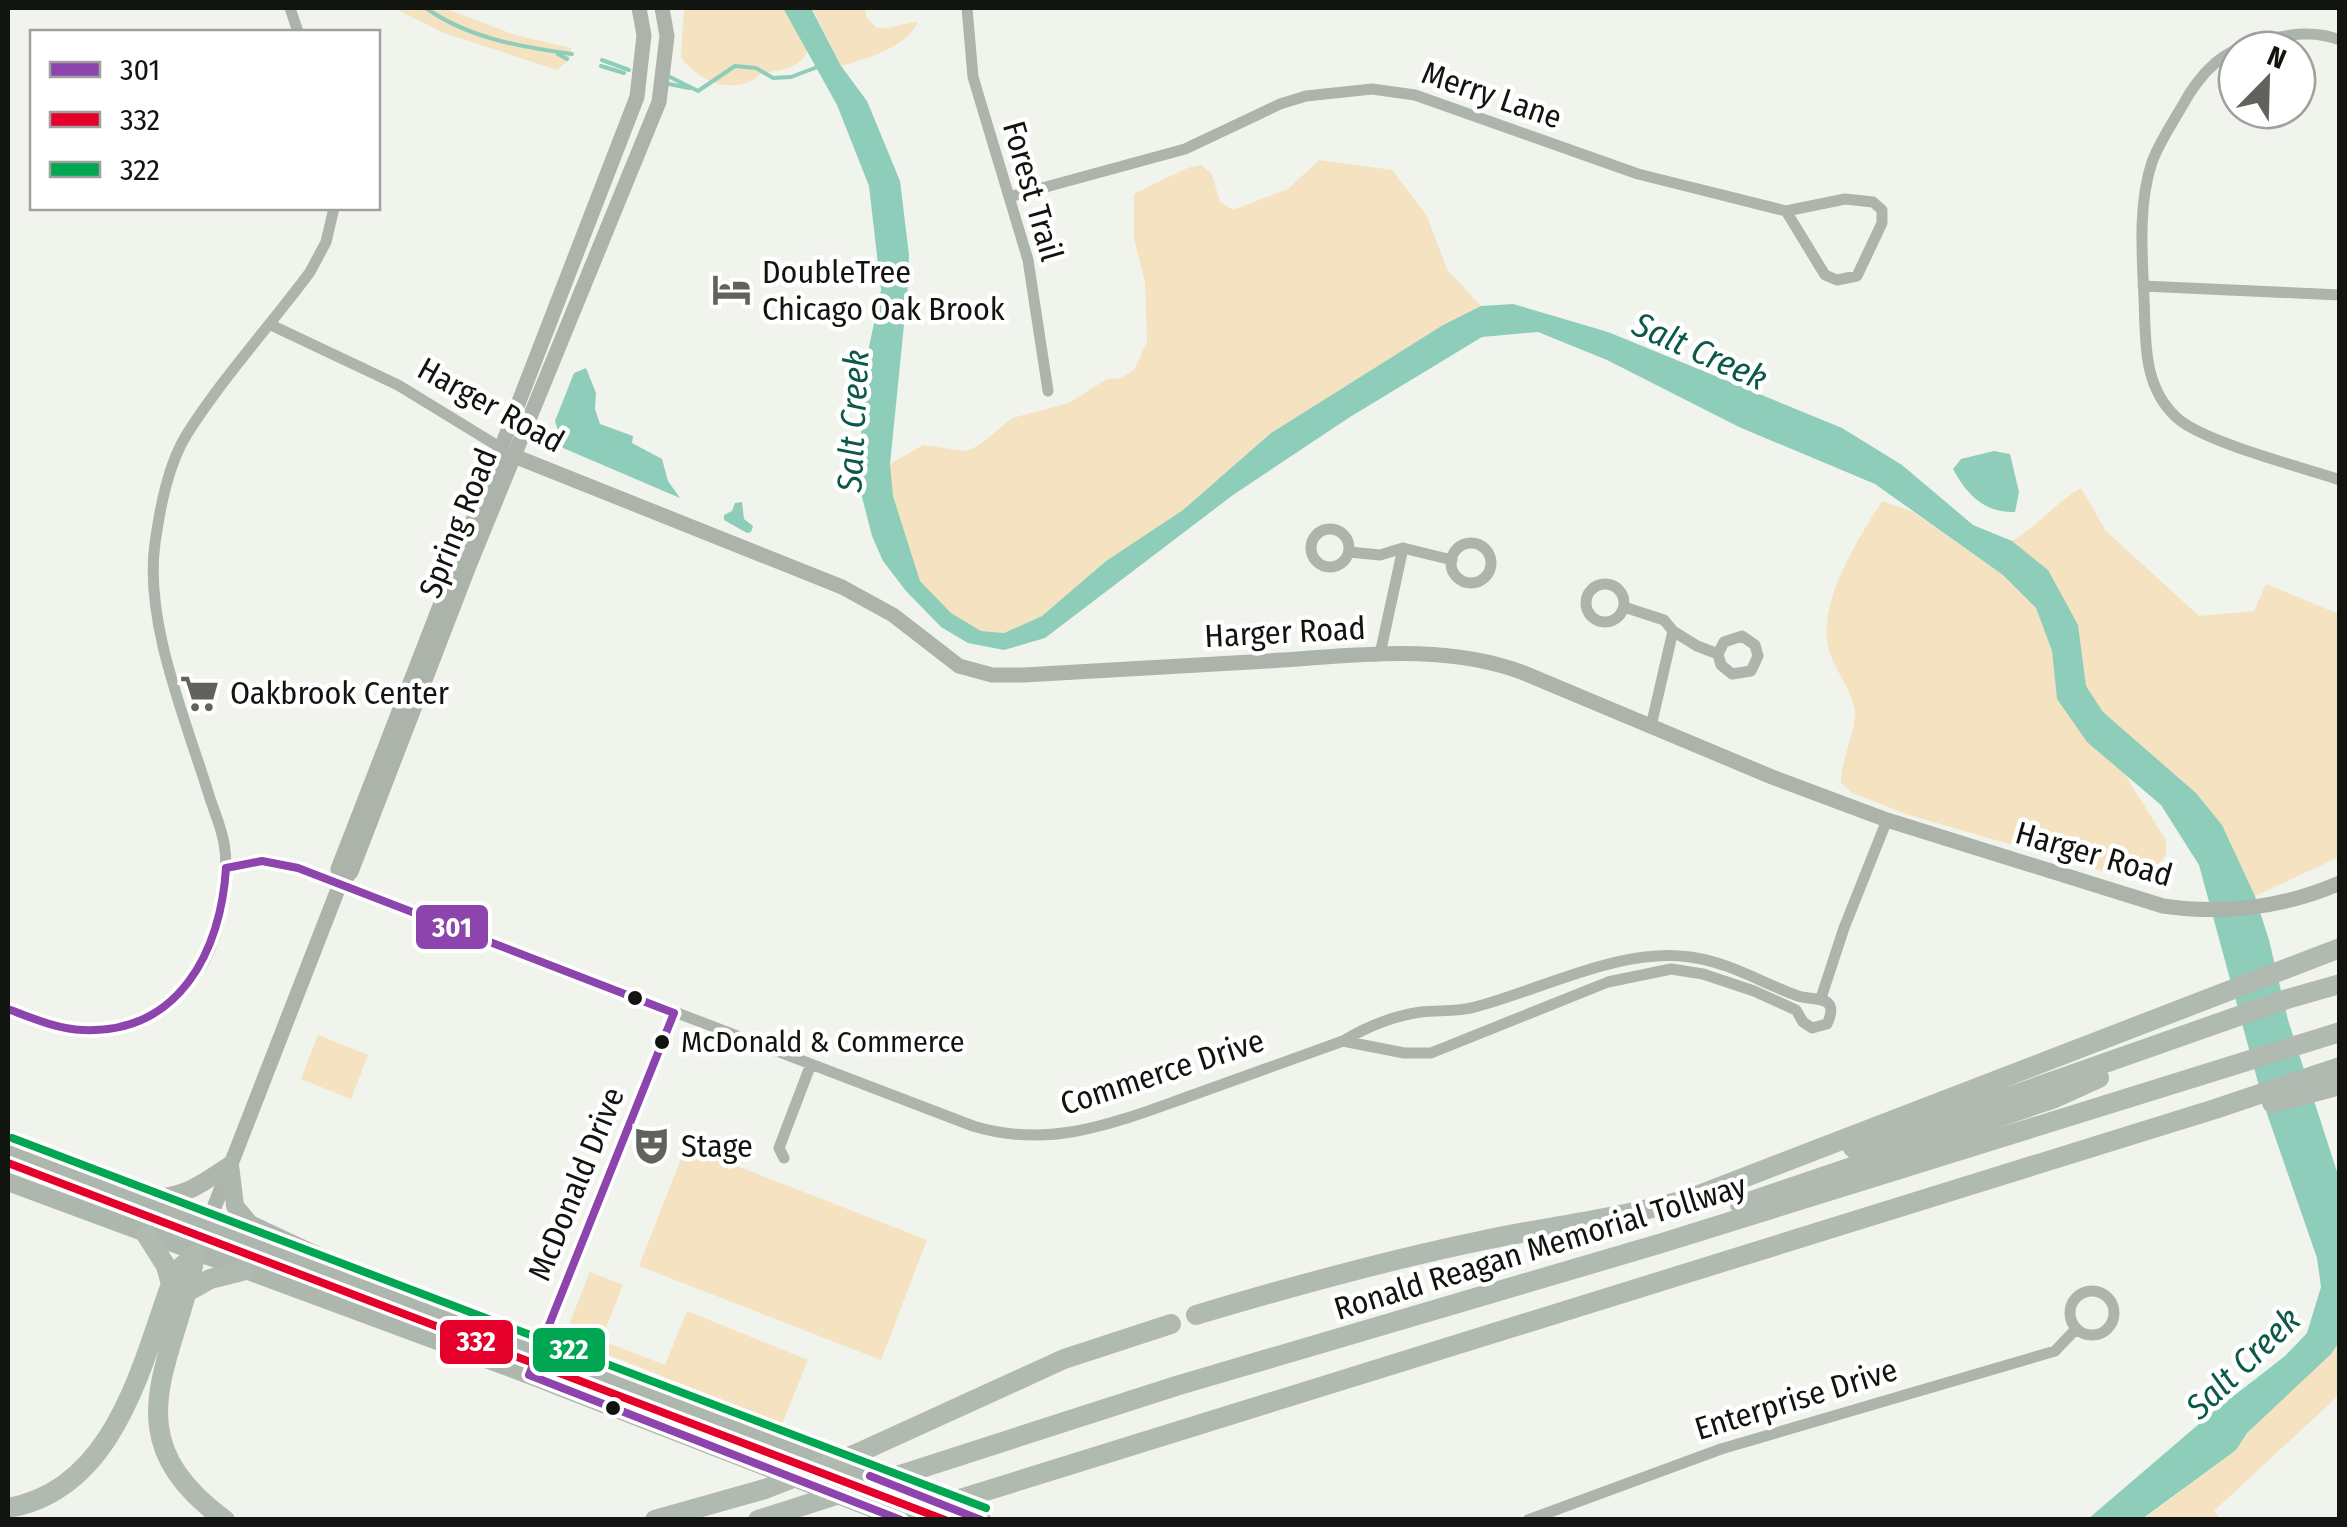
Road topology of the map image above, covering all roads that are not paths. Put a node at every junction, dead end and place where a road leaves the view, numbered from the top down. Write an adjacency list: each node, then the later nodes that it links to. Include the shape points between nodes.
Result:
1 (639, 8): 12 (street, Spring Road, via 644,35 637,97)
2 (662, 8): 12 (street, Spring Road, via 667,36 659,102)
3 (966, 8): 5 (street, Forest Trail, via 973,78)
4 (2340, 40): 8 (street, via 2302,33 2250,43 2200,75 2152,162 2142,226)
5 (1010, 197): 7 (street, Merry Lane, via 1185,149 1297,98 1360,89 1414,95 1638,174); 11 (street, Forest Trail, via 1028,260)
6 (334, 210): 10 (street, via 310,272)
7 (1786, 211): 7 (street, Merry Lane, via 1826,274 1837,280 1857,276 1882,224 1882,210 1860,199)
8 (2144, 286): 9 (street); 13 (street, via 2146,363 2159,396 2178,419 2203,434)
9 (2340, 295)
10 (272, 325): 12 (street, Harger Road, via 398,385); 23 (street, via 185,437 154,546 157,610)
11 (1048, 391)
12 (508, 452): 19 (street, Harger Road, via 862,596 975,672 1024,675); 25 (street, Spring Road, via 352,872)
13 (2340, 480)
14 (1403, 548): 15 (street, via 1380,555); 16 (street); 19 (street)
15 (1349, 552)
16 (1452, 560)
17 (1624, 607): 18 (street, via 1664,620)
18 (1674, 631): 20 (street); 21 (street)
19 (1380, 654): 21 (street, Harger Road, via 1490,660)
20 (1718, 654)
21 (1651, 726): 22 (street, Harger Road)
22 (1887, 820): 24 (street, Harger Road, via 2189,910 2276,904); 28 (street)
23 (226, 868): 25 (street, via 270,860); 29 (street, via 225,894 204,961 140,1021 87,1031 54,1027)
24 (2340, 883)
25 (340, 884): 30 (street, Commerce Drive); 39 (street, Spring Road)
26 (2340, 948): 41 (highway, Ronald Reagan Memorial Tollway)
27 (2340, 984): 31 (highway)
28 (1822, 998): 33 (street, Commerce Drive, via 1802,997 1708,961 1669,956 1554,981 1470,1009 1398,1016); 33 (street, via 1829,1019 1812,1028 1796,1010 1754,992 1688,970 1656,970 1579,992 1431,1053)
29 (8, 1008)
30 (674, 1013): 34 (street, Commerce Drive); 53 (street, McDonald Drive)
31 (2228, 1021): 41 (highway, via 1926,1126); 45 (highway, via 2055,1098 1699,1219)
32 (2330, 1035): 45 (highway, Ronald Reagan Memorial Tollway)
33 (1343, 1041): 34 (street, Commerce Drive, via 1110,1124 1051,1136 983,1129)
34 (811, 1064): 38 (street, via 779,1148)
35 (2337, 1077): 36 (highway, Ronald Reagan Memorial Tollway); 36 (highway, via 2263,1106)
36 (2216, 1108): 59 (highway, Ronald Reagan Memorial Tollway, bridge)
37 (8, 1150): 42 (main road)
38 (784, 1158)
39 (230, 1165): 42 (main road, via 175,1198); 43 (street, Spring Road); 48 (main road, via 235,1206 250,1224 306,1247)
40 (8, 1182): 44 (main road)
41 (1691, 1198): 50 (highway, Ronald Reagan Memorial Tollway, via 1331,1274)
42 (141, 1200): 43 (main road)
43 (207, 1224): 46 (street, Spring Road); 48 (main road)
44 (147, 1236): 46 (main road); 49 (highway)
45 (1662, 1243): 58 (highway, Ronald Reagan Memorial Tollway, bridge, via 1176,1386)
46 (196, 1254): 47 (main road); 49 (highway, via 181,1268)
47 (242, 1271): 49 (highway); 54 (main road)
48 (344, 1276): 53 (main road)
49 (179, 1288): 55 (highway, via 99,1451 51,1496); 56 (highway, via 158,1395 160,1430 186,1485)
50 (1196, 1315)
51 (1171, 1324): 57 (highway, bridge, via 1064,1359 765,1489)
52 (2076, 1329): 62 (street, Enterprise Drive, via 2055,1351 1716,1450)
53 (539, 1350): 54 (street, McDonald Drive); 61 (main road)
54 (529, 1376): 60 (main road)
55 (8, 1508)
56 (225, 1520)
57 (655, 1520)
58 (758, 1520)
59 (890, 1520)
60 (902, 1520)
61 (982, 1520)
62 (1528, 1520)

